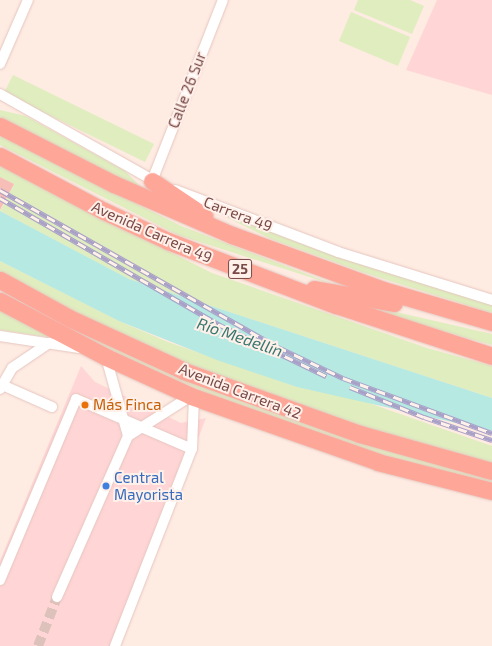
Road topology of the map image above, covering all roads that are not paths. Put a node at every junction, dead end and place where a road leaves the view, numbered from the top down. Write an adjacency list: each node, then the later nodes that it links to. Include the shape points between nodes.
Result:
1 (28, 0): 3 (street)
2 (223, 0): 7 (street, Calle 26 Sur)
3 (0, 64)
4 (0, 94): 7 (street, Carrera 49)
5 (0, 126): 8 (highway, Avenida Carrera 49 / 25, via 114,184)
6 (0, 156): 10 (highway, Avenida Carrera 49 / 25, via 111,215)
7 (152, 181): 8 (highway); 12 (street, Carrera 49, via 338,252)
8 (232, 235): 13 (highway, Avenida Carrera 49 / 25, via 318,268)
9 (0, 280): 26 (highway, Avenida Carrera 42, via 69,318 184,372 346,429)
10 (271, 282): 13 (highway); 18 (highway, Avenida Carrera 49 / 25)
11 (0, 300): 17 (highway, Avenida Carrera 42)
12 (492, 300)
13 (466, 315): 14 (highway, Avenida Carrera 49 / 25)
14 (492, 322)
15 (0, 336): 16 (street)
16 (49, 343): 17 (street); 19 (street, via 12,368)
17 (99, 353): 20 (highway, Avenida Carrera 42); 22 (street)
18 (492, 356)
19 (1, 386): 21 (street)
20 (193, 397): 23 (street); 25 (street); 27 (highway, Avenida Carrera 42, via 378,462)
21 (52, 407)
22 (124, 420): 23 (street); 24 (street); 28 (street, via 76,399)
23 (144, 428): 24 (street); 25 (street)
24 (128, 436): 29 (street)
25 (192, 449): 30 (street)
26 (492, 471)
27 (492, 491)
28 (0, 580)
29 (57, 597)
30 (115, 646)

